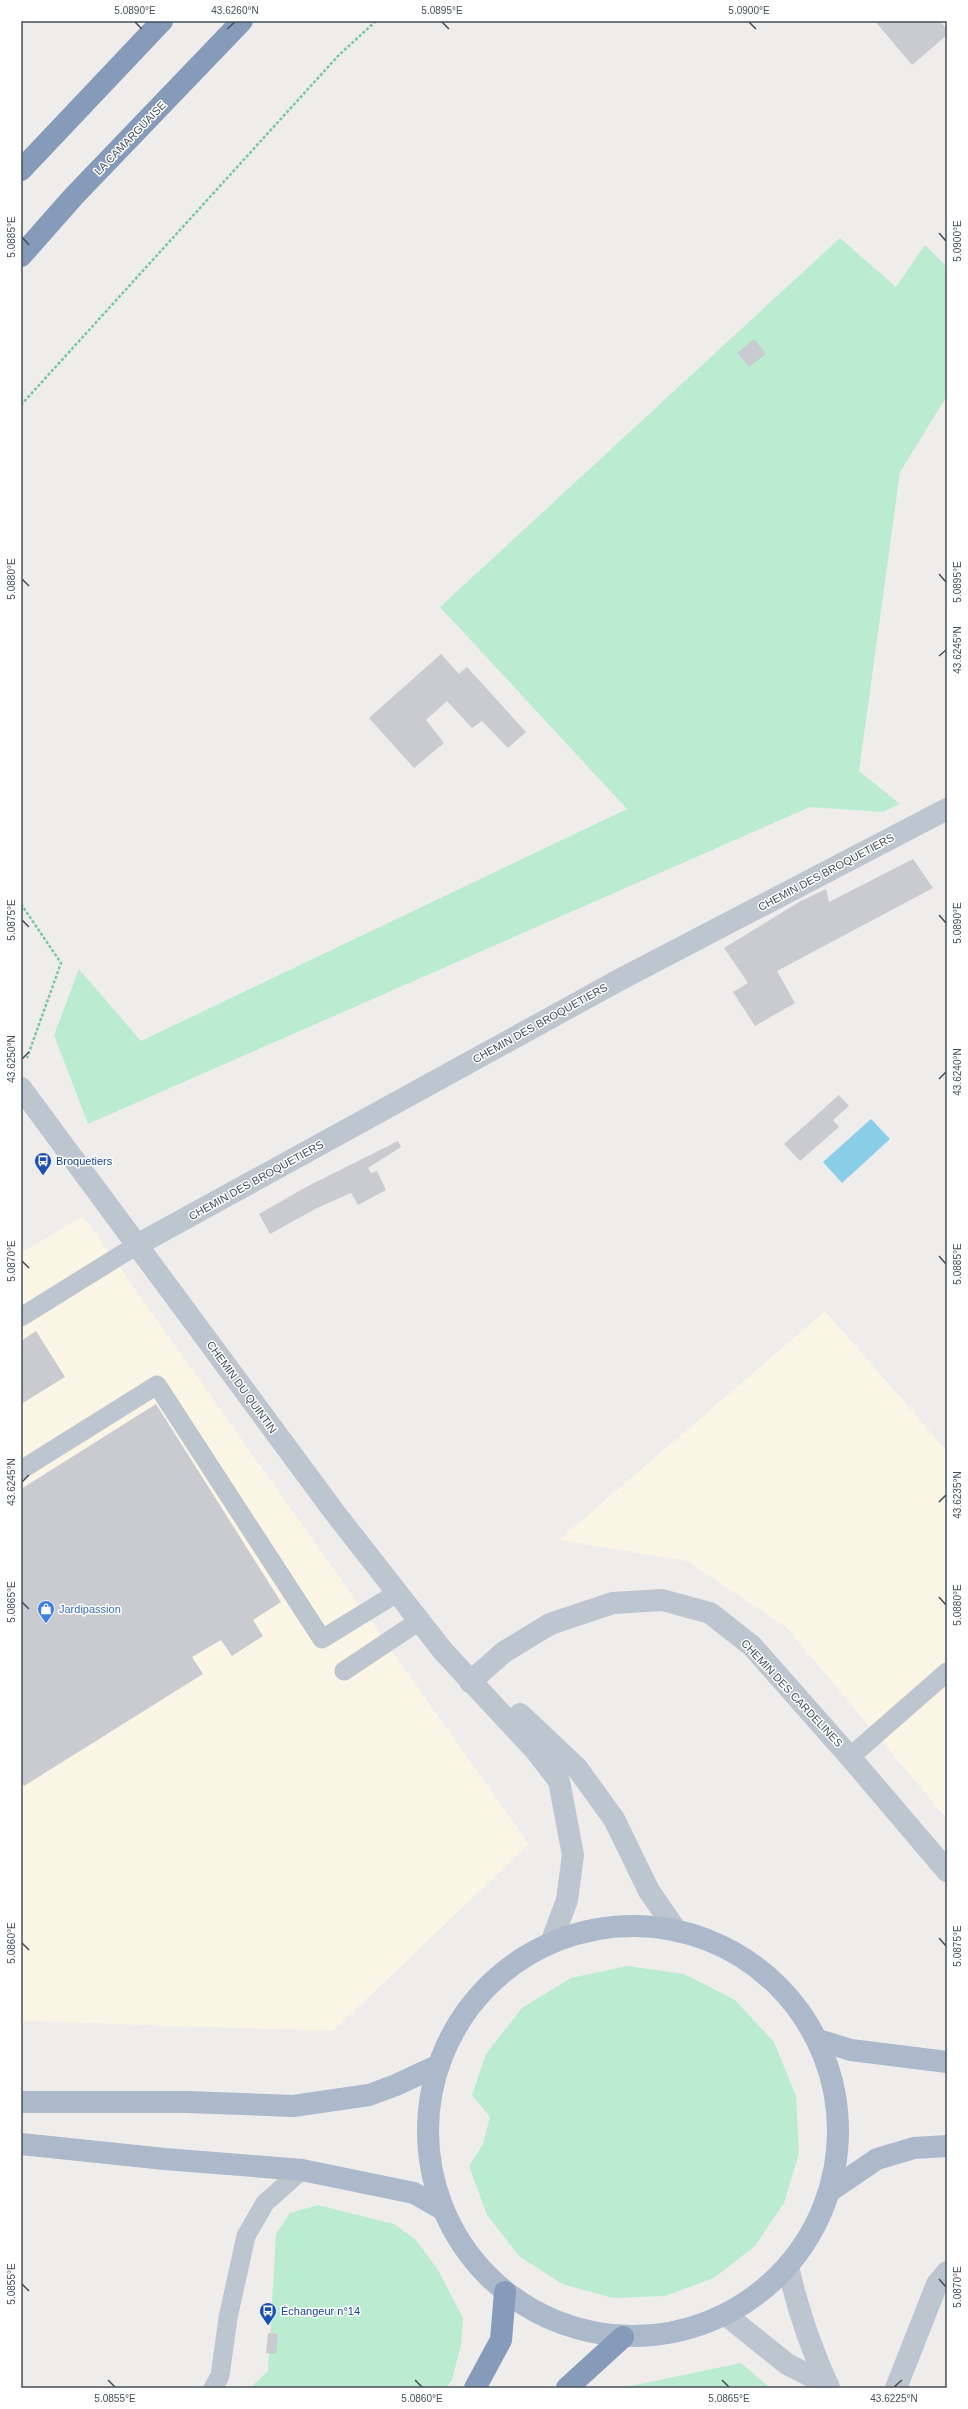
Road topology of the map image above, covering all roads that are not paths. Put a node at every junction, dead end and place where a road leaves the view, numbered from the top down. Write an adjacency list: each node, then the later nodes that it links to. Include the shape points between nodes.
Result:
1 (162, 21): 3 (highway)
2 (242, 21): 4 (highway, LA CAMARGUAISE, via 74,196)
3 (21, 170)
4 (21, 256)
5 (947, 809): 7 (street, CHEMIN DES BROQUETIERS, via 621,979)
6 (21, 1088): 7 (street, CHEMIN DU QUINTIN)
7 (137, 1245): 8 (lane); 10 (street, CHEMIN DU QUINTIN)
8 (21, 1317)
9 (21, 1470): 10 (lane, via 157,1385 322,1639)
10 (397, 1593): 11 (street, CHEMIN DU QUINTIN)
11 (420, 1621): 12 (lane); 14 (street, CHEMIN DU QUINTIN)
12 (344, 1671)
13 (947, 1672): 15 (lane)
14 (470, 1682): 15 (street, CHEMIN DES CARDELINES, via 504,1652 550,1624 613,1603 662,1600 710,1613 752,1646); 17 (street, CHEMIN DU QUINTIN, via 508,1703 577,1768 614,1819 649,1891); 18 (street, CHEMIN DU QUINTIN, via 536,1750 558,1782 573,1855 567,1900)
15 (850, 1757): 16 (street, CHEMIN DES CARDELINES)
16 (947, 1871)
17 (676, 1930): 18 (main road, via 634,1926 592,1930); 19 (main road, via 720,1944 760,1969 793,2001)
18 (551, 1943): 21 (main road, via 514,1964 482,1992 457,2026)
19 (818, 2040): 20 (main road, via 851,2050); 26 (main road, via 835,2096 839,2140)
20 (947, 2062)
21 (439, 2065): 22 (main road, via 369,2095 293,2106 186,2102); 27 (main road, via 431,2093 428,2122 433,2181)
22 (21, 2102)
23 (21, 2144): 25 (main road, via 165,2160)
24 (947, 2146): 26 (main road, via 914,2148 877,2159)
25 (302, 2170): 27 (main road, via 414,2193); 34 (lane, via 265,2202 246,2236 228,2318 220,2376)
26 (830, 2191): 28 (main road, via 813,2231)
27 (442, 2209): 30 (main road, via 479,2269)
28 (788, 2266): 31 (main road, via 759,2294); 33 (street, via 795,2298)
29 (947, 2272): 37 (street, via 937,2284)
30 (505, 2292): 32 (main road, via 553,2321); 35 (highway, via 501,2340)
31 (726, 2315): 32 (main road, via 693,2328 658,2336); 33 (street, via 787,2364)
32 (623, 2337): 36 (highway)
33 (828, 2387)
34 (213, 2388)
35 (475, 2388)
36 (568, 2388)
37 (896, 2388)

